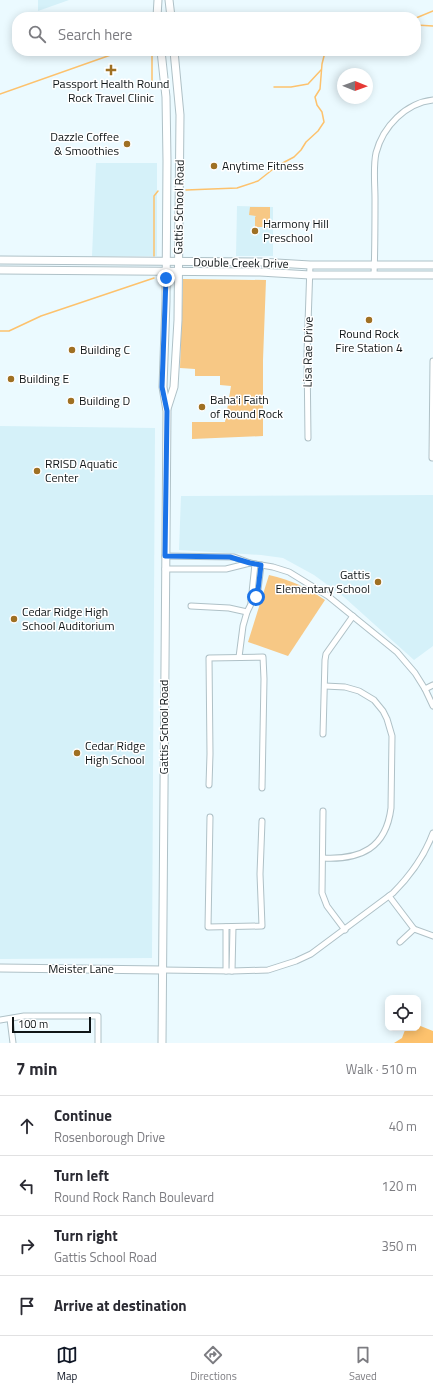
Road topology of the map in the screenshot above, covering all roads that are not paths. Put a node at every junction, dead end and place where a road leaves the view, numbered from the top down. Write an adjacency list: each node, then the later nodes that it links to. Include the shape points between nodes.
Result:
1 (158, 0): 3 (main road)
2 (169, 0): 4 (main road)
3 (157, 12)
4 (170, 12)
5 (161, 56): 9 (main road, Gattis School Road, via 166,109)
6 (174, 56): 10 (main road, Gattis School Road, via 180,115)
7 (433, 100): 12 (street, via 412,106 398,117 387,129 377,152)
8 (0, 260): 9 (main road, Double Creek Drive)
9 (166, 261): 10 (main road, Double Creek Drive); 15 (main road, Gattis School Road)
10 (178, 262): 11 (main road, Double Creek Drive); 16 (main road, Gattis School Road)
11 (310, 265): 12 (main road, Double Creek Drive); 17 (street, Lisa Rae Drive)
12 (374, 265): 13 (main road, Double Creek Drive); 18 (street)
13 (433, 265)
14 (0, 270): 15 (main road, Double Creek Drive)
15 (166, 272): 16 (main road, Double Creek Drive); 22 (main road, Gattis School Road, via 162,387)
16 (179, 272): 17 (main road, Double Creek Drive); 22 (main road, Gattis School Road, via 174,388)
17 (310, 275): 18 (main road, Double Creek Drive); 23 (street, Lisa Rae Drive, via 307,353)
18 (374, 275): 19 (main road, Double Creek Drive)
19 (433, 275)
20 (433, 361): 21 (street)
21 (433, 389): 24 (street)
22 (167, 411): 25 (main road, Gattis School Road)
23 (308, 438)
24 (433, 458)
25 (165, 556): 26 (street, via 230,557); 27 (main road, Gattis School Road)
26 (255, 564): 27 (street, via 226,569); 29 (street, via 258,590); 30 (street, via 289,572 328,596)
27 (165, 569): 52 (main road, Gattis School Road)
28 (191, 606): 29 (street)
29 (247, 612): 31 (street, via 240,639)
30 (353, 616): 33 (street, via 326,654); 34 (street, via 397,652)
31 (239, 657): 37 (street, via 209,658); 38 (street, via 263,657)
32 (433, 685): 34 (street)
33 (325, 686): 36 (street); 43 (street, via 359,691 374,700 383,711 392,736 392,792 388,825 376,843 354,857)
34 (425, 689): 35 (street)
35 (433, 706)
36 (324, 734)
37 (209, 785)
38 (262, 788)
39 (323, 811): 43 (street)
40 (210, 817): 45 (street, via 208,927)
41 (262, 821): 46 (street, via 262,926)
42 (433, 833): 44 (street, via 412,872)
43 (323, 858): 48 (street, via 324,900)
44 (389, 896): 47 (street); 48 (street)
45 (226, 927): 46 (street); 53 (street)
46 (233, 927): 54 (street)
47 (414, 929): 49 (street); 50 (street)
48 (344, 930): 54 (street, via 311,954 296,961 268,970)
49 (433, 936)
50 (400, 942)
51 (0, 968): 52 (main road, Meister Lane)
52 (162, 970): 53 (street); 59 (main road, Gattis School Road)
53 (226, 971): 54 (street)
54 (232, 971)
55 (10, 1019): 56 (street); 57 (street); 58 (street, via 24,1016 98,1016)
56 (0, 1020)
57 (13, 1043)
58 (98, 1043)
59 (162, 1043)

